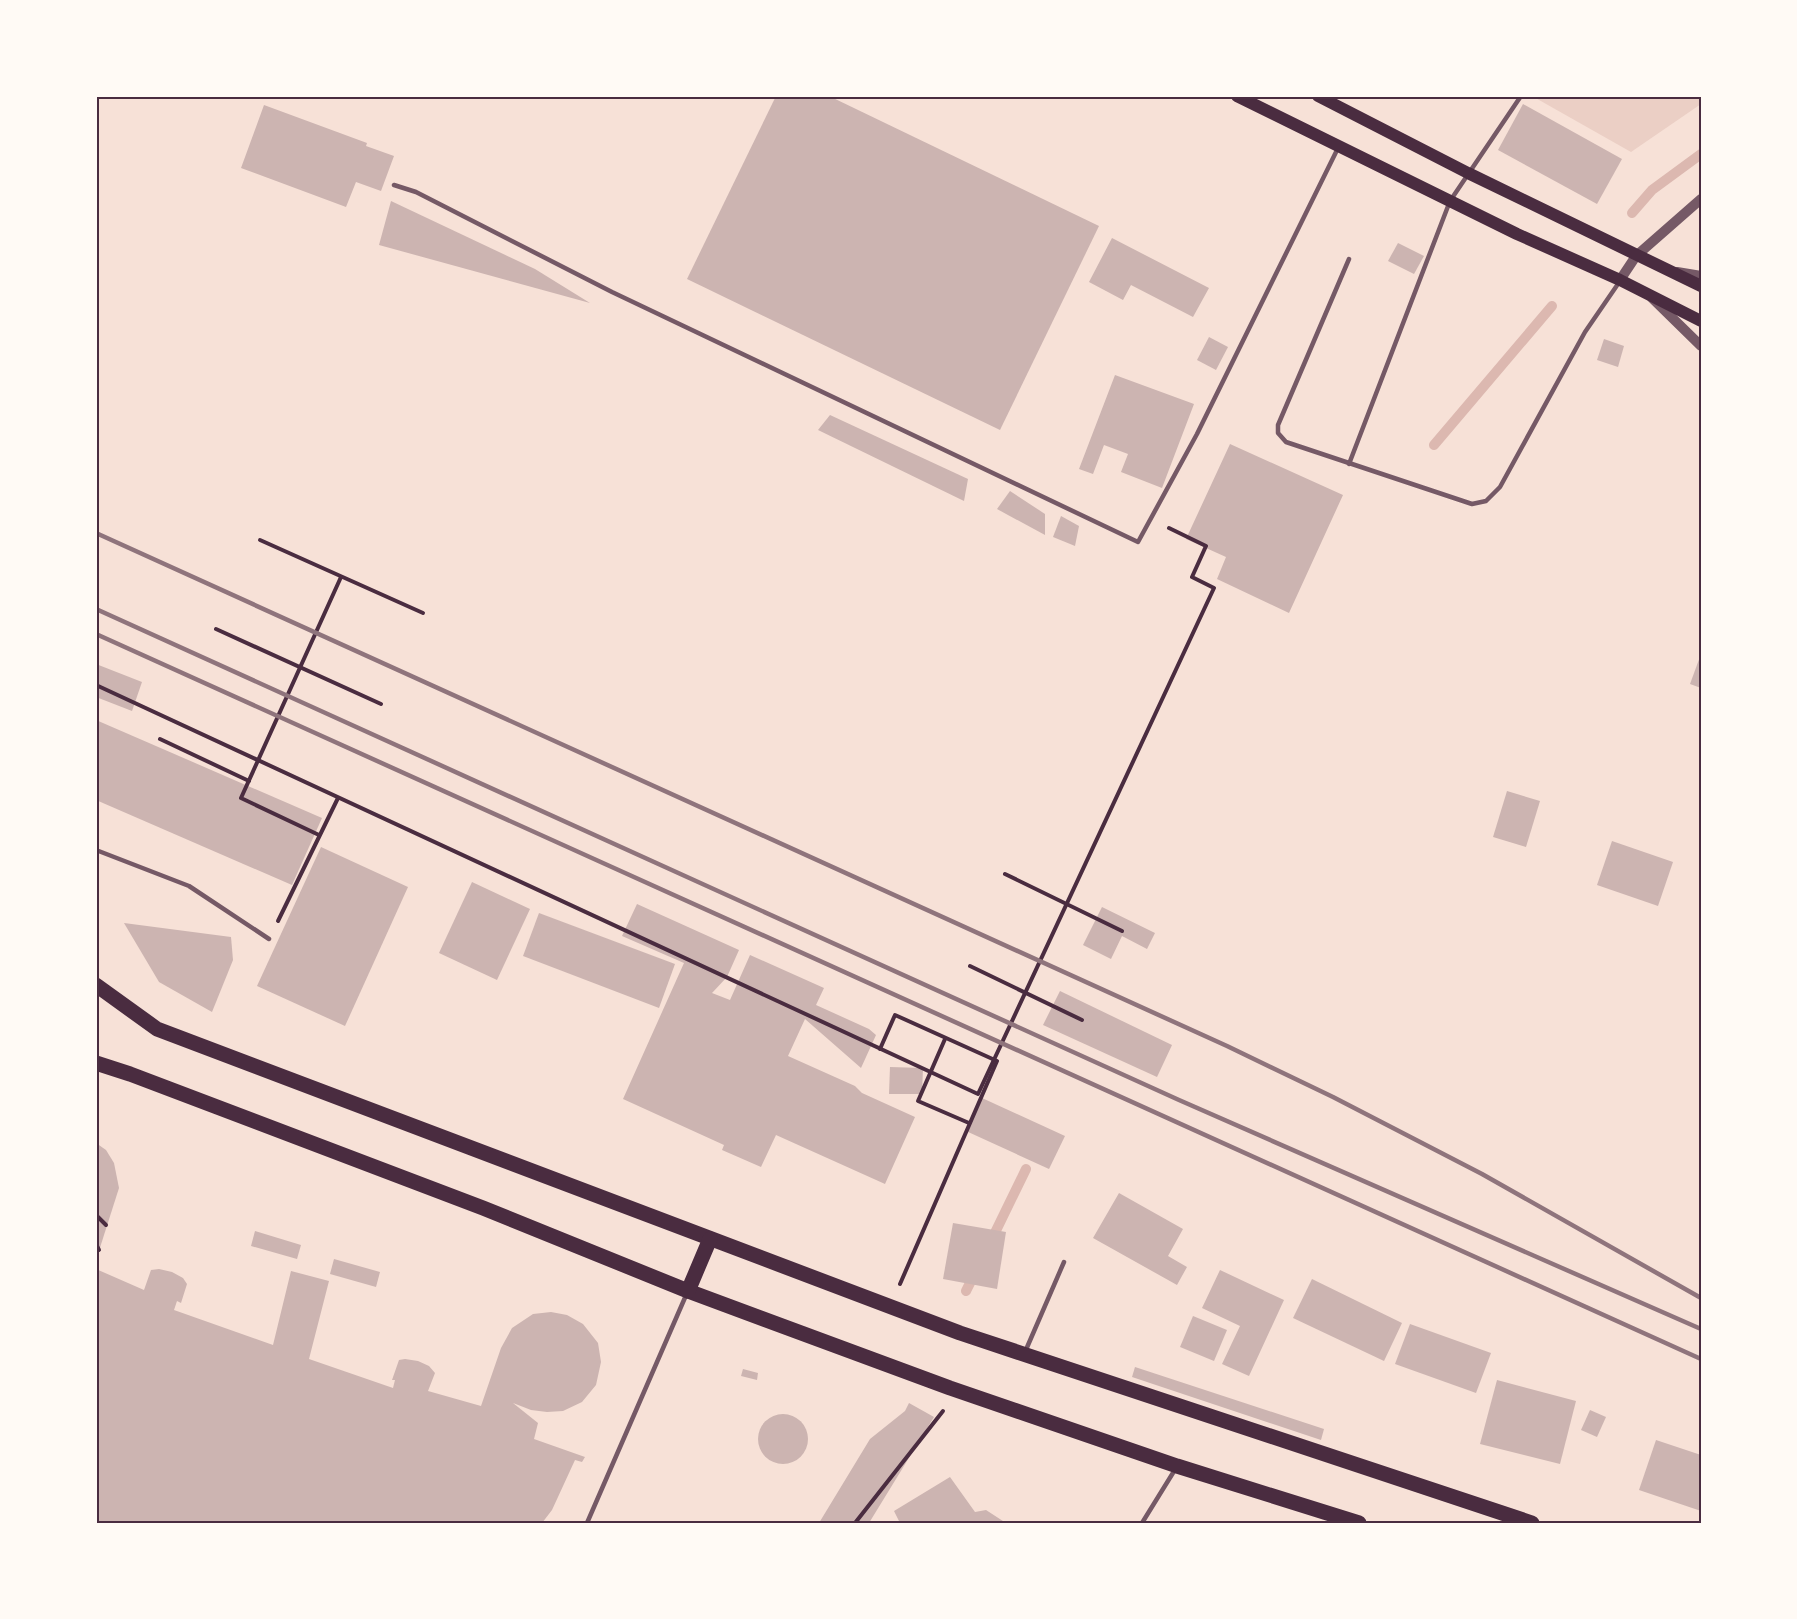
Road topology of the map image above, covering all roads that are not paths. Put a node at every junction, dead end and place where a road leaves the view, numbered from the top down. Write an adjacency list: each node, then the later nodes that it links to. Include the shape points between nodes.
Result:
1 (1238, 96): 4 (main road)
2 (1318, 96): 5 (main road)
3 (1520, 96): 5 (lane)
4 (1339, 146): 6 (lane, via 1202,423 1138,542 612,292 416,192); 8 (main road)
5 (1468, 173): 8 (lane); 9 (main road)
6 (394, 185)
7 (1701, 199): 9 (street)
8 (1450, 201): 13 (main road); 18 (lane)
9 (1636, 256): 11 (main road); 13 (street)
10 (1349, 259): 18 (lane, via 1278,425 1278,433 1286,442)
11 (1665, 269): 12 (street); 14 (main road)
12 (1701, 276)
13 (1620, 280): 15 (main road); 18 (lane, via 1584,332 1500,487 1486,501 1472,504)
14 (1701, 286)
15 (1647, 294): 16 (main road); 17 (street)
16 (1701, 321)
17 (1701, 346)
18 (1349, 464)
19 (96, 850): 20 (lane, via 189,886)
20 (269, 939)
21 (96, 985): 23 (main road, via 157,1029)
22 (96, 1063): 25 (main road, via 472,1204)
23 (710, 1239): 25 (main road); 26 (main road)
24 (1064, 1262): 26 (lane)
25 (688, 1291): 27 (main road, via 950,1388); 28 (lane)
26 (1024, 1354): 31 (main road)
27 (1178, 1466): 29 (lane); 30 (main road)
28 (587, 1523)
29 (1142, 1523)
30 (1359, 1523)
31 (1532, 1523)

